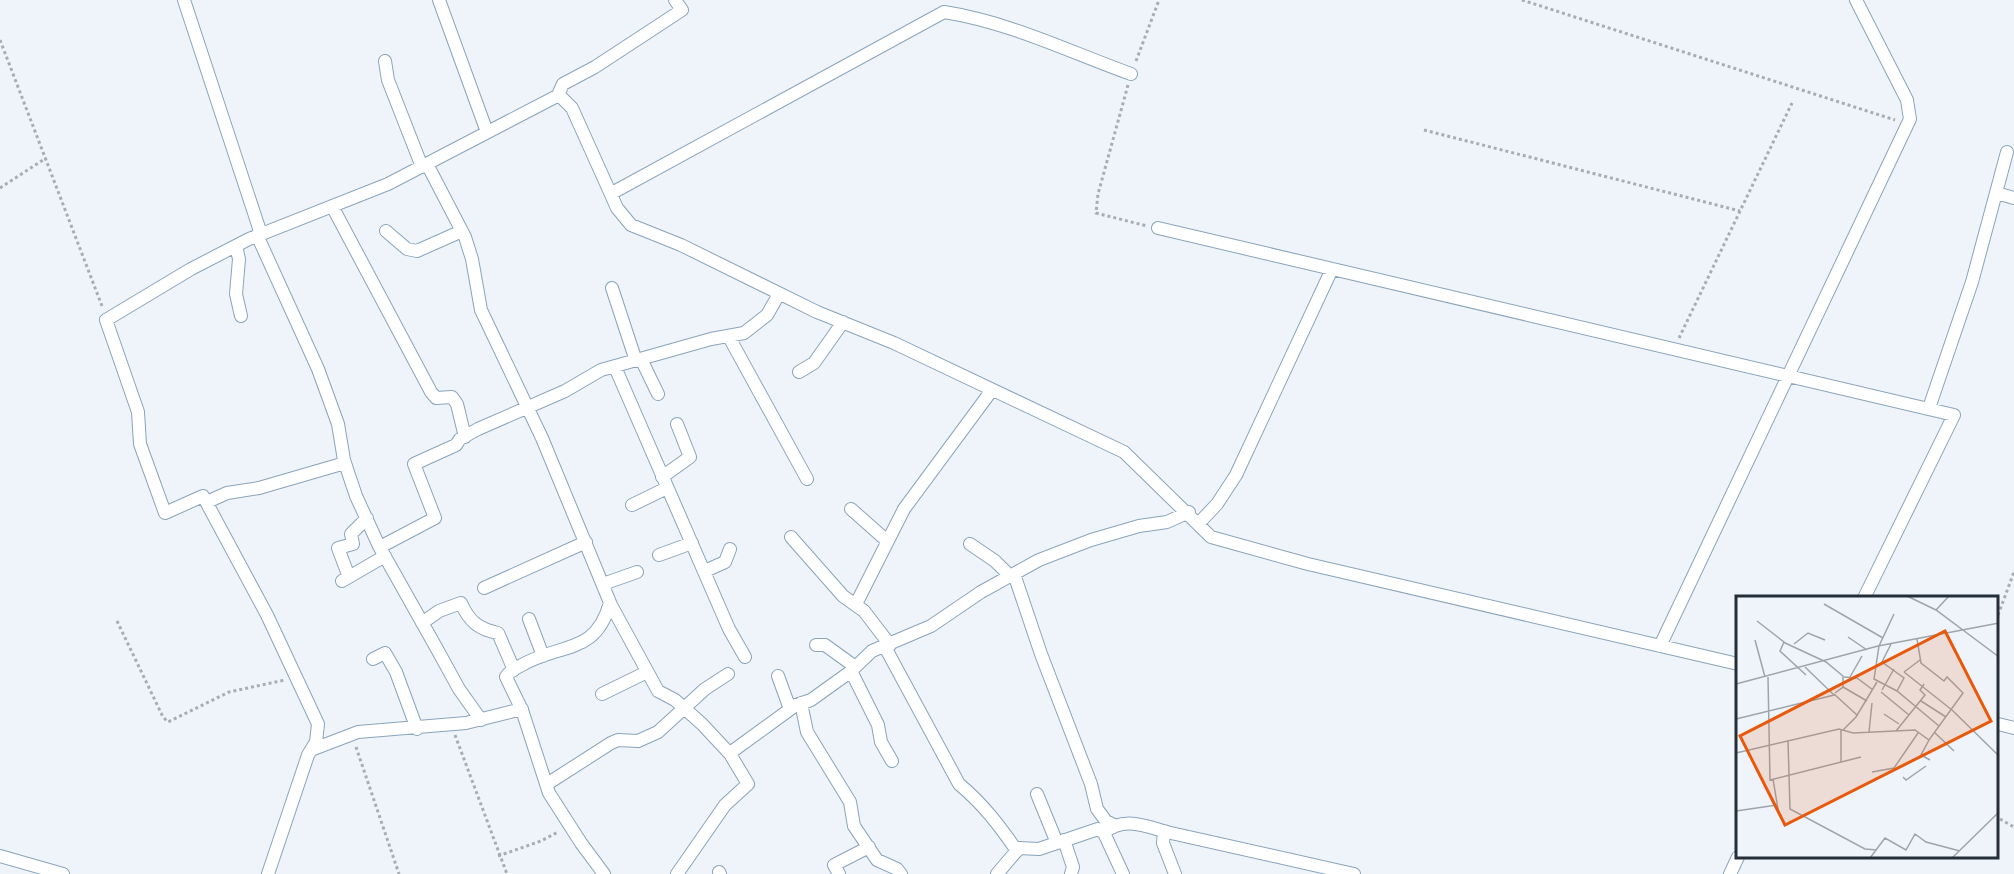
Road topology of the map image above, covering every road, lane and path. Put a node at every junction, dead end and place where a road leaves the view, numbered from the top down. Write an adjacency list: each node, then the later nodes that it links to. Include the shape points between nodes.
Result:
1 (184, 0): 27 (street)
2 (439, 0): 14 (street)
3 (675, 0): 10 (street, via 682,10 563,84)
4 (1158, 0): 9 (path)
5 (1522, 0): 12 (path)
6 (1856, 0): 12 (street, via 1910,107)
7 (0, 40): 16 (path)
8 (385, 61): 17 (street, via 388,80)
9 (1131, 74): 19 (street, via 1033,36 944,12); 24 (path, via 1096,213)
10 (558, 95): 14 (street); 19 (street, via 572,108)
11 (1792, 103): 23 (path)
12 (1908, 125): 40 (street)
13 (1424, 130): 23 (path)
14 (487, 132): 17 (street)
15 (2007, 152): 20 (street)
16 (46, 158): 18 (path); 33 (path)
17 (425, 165): 22 (street); 26 (street)
18 (0, 188)
19 (612, 193): 31 (street, via 631,225 681,245)
20 (1996, 193): 21 (street); 44 (street, via 1972,282)
21 (2014, 198)
22 (332, 206): 27 (street); 46 (street, via 431,392 436,398 452,397 457,404)
23 (1740, 211): 36 (path)
24 (1158, 228): 29 (street)
25 (386, 231): 26 (street, via 407,249 417,251)
26 (462, 231): 43 (street, via 472,259 481,310)
27 (259, 235): 28 (street); 47 (street, via 339,423)
28 (236, 246): 32 (street, via 236,294); 33 (street)
29 (1332, 269): 36 (street); 55 (street, via 1236,475)
30 (612, 288): 37 (street)
31 (779, 294): 34 (street); 35 (street, via 767,315 744,333)
32 (241, 316)
33 (106, 320): 50 (street, via 138,411 140,444 165,513 203,496)
34 (843, 322): 39 (street, via 809,369); 41 (street)
35 (729, 337): 37 (street); 48 (street)
36 (1675, 348): 40 (street)
37 (639, 360): 38 (street); 42 (street)
38 (615, 367): 43 (street, via 601,370); 49 (street)
39 (799, 372)
40 (1788, 375): 44 (street); 79 (street)
41 (992, 390): 53 (street, via 1124,452); 57 (street, via 922,482)
42 (658, 394)
43 (528, 408): 46 (street); 58 (street)
44 (1929, 408): 70 (street, via 1953,415)
45 (677, 424): 49 (street, via 690,457)
46 (465, 437): 62 (street, via 414,464 435,518)
47 (345, 463): 50 (street); 54 (street)
48 (807, 479)
49 (665, 483): 51 (street); 59 (street)
50 (207, 502): 89 (street)
51 (632, 505)
52 (851, 509): 57 (street)
53 (1189, 513): 55 (street); 67 (street, via 1090,540)
54 (367, 518): 62 (street); 62 (street, via 351,534 353,544 338,548 346,579)
55 (1199, 523): 79 (street, via 1211,537 1246,548)
56 (791, 537): 72 (street, via 843,596)
57 (886, 540): 72 (street)
58 (586, 542): 68 (street); 69 (street)
59 (692, 543): 63 (street); 64 (street)
60 (970, 544): 67 (street)
61 (730, 549): 64 (street, via 725,562)
62 (383, 551): 76 (street)
63 (659, 555)
64 (705, 571): 81 (street)
65 (637, 572): 68 (street)
66 (2014, 572): 73 (path)
67 (1012, 575): 78 (street, via 931,626); 106 (street, via 1097,809)
68 (603, 584): 71 (street)
69 (484, 588)
70 (1865, 596)
71 (610, 603): 80 (street, via 604,624 596,633 574,646); 86 (street)
72 (856, 604): 78 (street)
73 (1999, 612)
74 (529, 619): 80 (street)
75 (117, 621): 89 (path, via 168,722 229,692)
76 (422, 623): 85 (street, via 461,603 472,623 498,633); 94 (street)
77 (816, 645): 84 (street, via 825,645)
78 (887, 646): 84 (street, via 872,651); 113 (street, via 959,784 997,821)
79 (1660, 646): 83 (street)
80 (543, 656): 85 (street)
81 (745, 657)
82 (373, 658): 98 (street, via 385,653)
83 (1736, 664)
84 (852, 668): 91 (street, via 811,700); 102 (street)
85 (514, 670): 93 (street, via 506,677)
86 (647, 672): 90 (street); 92 (street, via 658,692)
87 (728, 674): 92 (street)
88 (778, 676): 91 (street)
89 (296, 677): 100 (street, via 318,724)
90 (602, 694)
91 (795, 706): 101 (street); 112 (street, via 850,802 854,826)
92 (684, 708): 101 (street); 103 (street, via 649,736 638,741 618,740)
93 (522, 709): 94 (street); 103 (street)
94 (481, 720): 96 (street)
95 (1999, 724): 97 (street)
96 (451, 725): 98 (street); 115 (path)
97 (2014, 728)
98 (417, 729): 99 (street)
99 (353, 734): 100 (street); 119 (path)
100 (311, 750): 118 (street)
101 (729, 753): 122 (street, via 748,784 725,805)
102 (892, 761)
103 (547, 784): 107 (street)
104 (1037, 794): 111 (street)
105 (2000, 819): 108 (path)
106 (1114, 825): 109 (street, via 1142,824); 110 (street)
107 (570, 826): 115 (path); 121 (street)
108 (2014, 827)
109 (1164, 831): 128 (street, via 1163,843); 129 (street)
110 (1104, 833): 111 (street, via 1098,829); 127 (street)
111 (1060, 841): 113 (street, via 1039,849 1024,847); 126 (street, via 1073,867)
112 (869, 847): 123 (street, via 834,865); 124 (street, via 877,860)
113 (1017, 851): 125 (street)
114 (0, 856): 117 (street)
115 (498, 856): 120 (path)
116 (1737, 859): 130 (street)
117 (63, 874)
118 (268, 874)
119 (399, 874)
120 (507, 874)
121 (604, 874)
122 (677, 874)
123 (839, 874)
124 (901, 874)
125 (997, 874)
126 (1071, 874)
127 (1123, 874)
128 (1175, 874)
129 (1354, 874)
130 (1730, 874)

